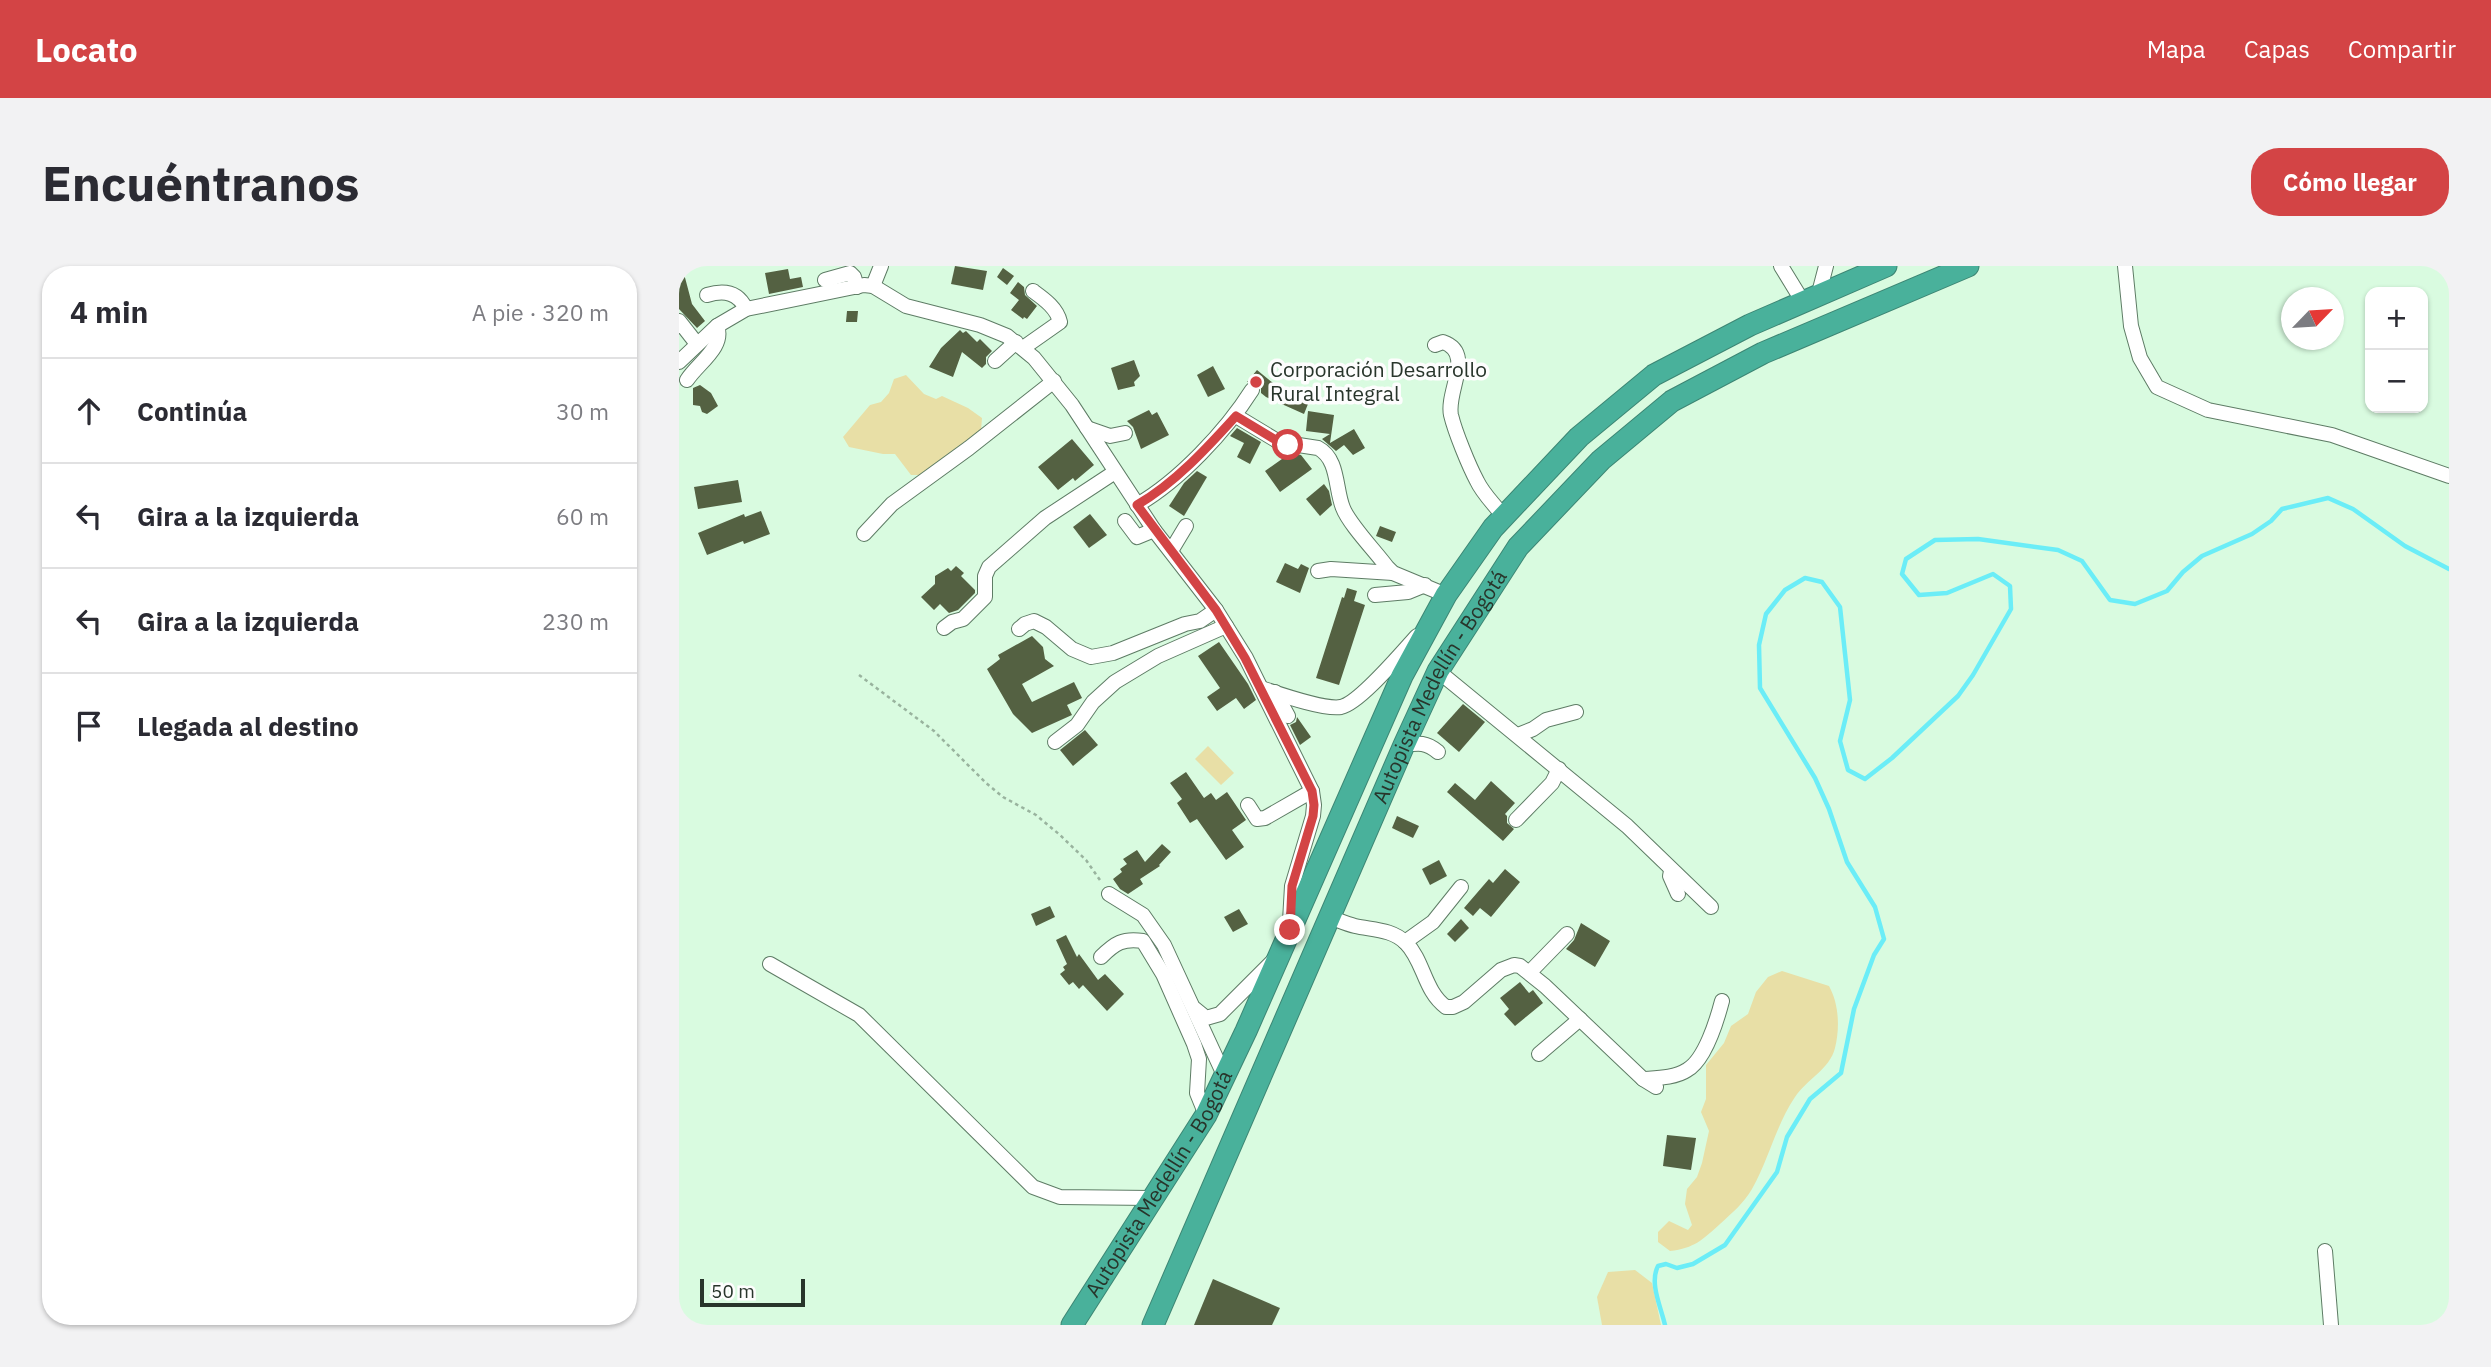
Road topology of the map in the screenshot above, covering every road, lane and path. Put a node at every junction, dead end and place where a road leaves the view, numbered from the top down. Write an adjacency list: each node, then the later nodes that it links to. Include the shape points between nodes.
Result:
1 (881, 266): 9 (street)
2 (1781, 266): 12 (street)
3 (1826, 266): 12 (street, via 1820,289)
4 (1887, 266): 12 (highway, Autopista Medellín - Bogotá)
5 (1968, 266): 46 (highway, Autopista Medellín - Bogotá, via 1763,353 1672,401 1601,460 1518,547)
6 (2125, 266): 28 (street, via 2131,326 2140,358 2157,387 2209,410 2332,435)
7 (825, 280): 8 (street, via 850,273)
8 (857, 286): 9 (street); 13 (street)
9 (873, 286): 17 (street, via 906,306 980,325)
10 (1033, 291): 17 (street, via 1060,322)
11 (707, 295): 13 (street, via 724,291 736,295)
12 (1812, 298): 30 (highway, Autopista Medellín - Bogotá, via 1654,375 1579,437)
13 (747, 309): 15 (street)
14 (679, 321): 16 (street)
15 (717, 326): 16 (street); 21 (street, via 717,345)
16 (688, 340): 20 (street)
17 (1019, 345): 19 (street); 22 (street)
18 (1435, 345): 30 (street, via 1451,344 1458,352 1451,414 1477,483)
19 (995, 361)
20 (679, 362)
21 (688, 380)
22 (1054, 381): 25 (street); 34 (street, via 892,504)
23 (1252, 390): 24 (street)
24 (1236, 416): 29 (street, via 1170,481); 37 (street, via 1279,442 1324,451 1333,465 1343,510)
25 (1087, 428): 26 (street, via 1110,436); 27 (street)
26 (1125, 433)
27 (1115, 472): 29 (street); 44 (street, via 1052,513 989,567 985,597 963,619)
28 (2449, 476)
29 (1137, 505): 33 (street)
30 (1503, 516): 40 (highway, Autopista Medellín - Bogotá)
31 (1125, 521): 33 (street, via 1137,537)
32 (1186, 526): 35 (street)
33 (1154, 530): 35 (street)
34 (865, 534)
35 (1171, 551): 41 (street)
36 (1318, 571): 37 (street)
37 (1393, 573): 38 (street)
38 (1425, 585): 39 (street, via 1408,592); 40 (street)
39 (1375, 595)
40 (1446, 595): 43 (highway, Autopista Medellín - Bogotá)
41 (1216, 610): 42 (street); 45 (street, via 1200,621 1091,657 1034,621)
42 (1226, 626): 48 (street); 52 (street, via 1115,681 1077,725)
43 (1427, 627): 48 (street, via 1345,706 1326,706); 63 (highway, Autopista Medellín - Bogotá, via 1377,729)
44 (944, 628)
45 (1019, 629)
46 (1439, 671): 51 (street); 53 (highway, Autopista Medellín - Bogotá)
47 (859, 675): 60 (path, via 934,731 1003,797 1060,835 1086,860)
48 (1268, 690): 50 (street); 56 (street)
49 (1576, 712): 51 (street, via 1546,720)
50 (1288, 716)
51 (1518, 735): 55 (street)
52 (1055, 742)
53 (1404, 745): 54 (street, via 1421,743); 62 (highway, Autopista Medellín - Bogotá)
54 (1437, 752)
55 (1559, 769): 58 (street, via 1552,783); 61 (street, via 1627,827 1677,882)
56 (1312, 791): 57 (street, via 1265,818 1257,818); 63 (street, via 1313,816 1292,886)
57 (1248, 805)
58 (1515, 820)
59 (1461, 887): 65 (street, via 1433,922)
60 (1108, 894): 71 (street, via 1143,915 1154,929)
61 (1711, 907)
62 (1329, 917): 65 (street, via 1388,932); 78 (highway, Autopista Medellín - Bogotá)
63 (1290, 930): 67 (highway, Autopista Medellín - Bogotá)
64 (1567, 934): 69 (street)
65 (1405, 942): 69 (street, via 1435,998 1446,1007 1464,1002 1507,966)
66 (1101, 957): 75 (street, via 1122,940 1143,941 1149,949 1194,1044 1199,1059 1197,1093)
67 (1277, 957): 71 (street, via 1220,1014 1206,1018); 74 (highway, Autopista Medellín - Bogotá)
68 (771, 964): 76 (street, via 859,1015 1033,1187 1060,1197)
69 (1529, 972): 72 (street)
70 (1722, 1001): 72 (street, via 1707,1044 1692,1067 1650,1083)
71 (1194, 1009): 74 (street)
72 (1580, 1019): 73 (street)
73 (1539, 1054)
74 (1225, 1077): 75 (highway, Autopista Medellín - Bogotá)
75 (1206, 1115): 76 (highway, Autopista Medellín - Bogotá)
76 (1151, 1198): 79 (highway, Autopista Medellín - Bogotá)
77 (2325, 1251): 80 (street)
78 (1155, 1324)
79 (1072, 1325)
80 (2331, 1325)

